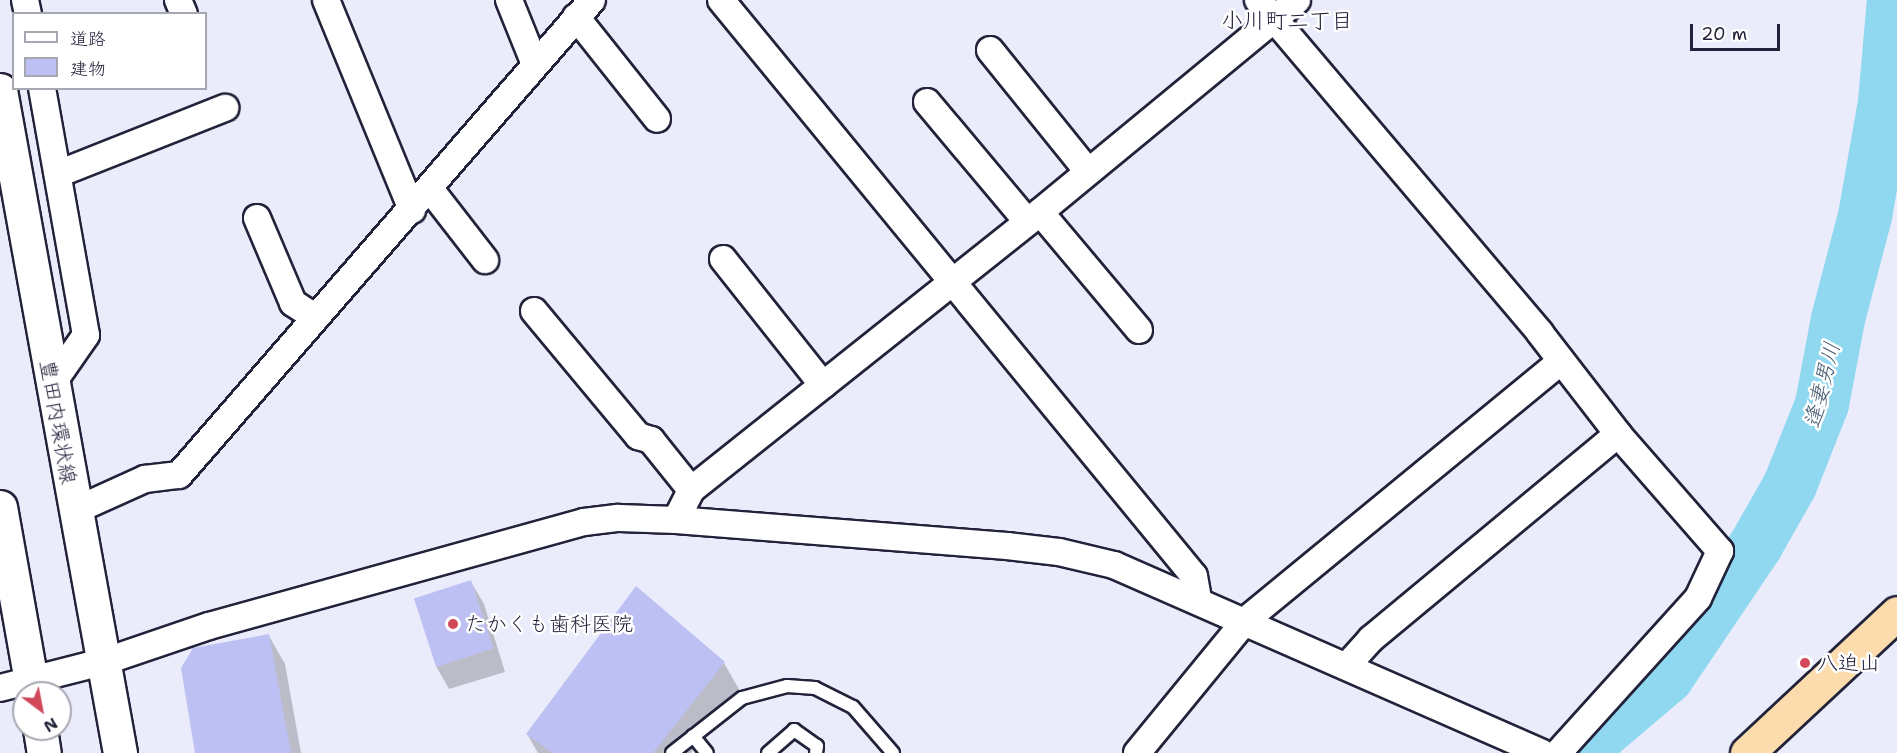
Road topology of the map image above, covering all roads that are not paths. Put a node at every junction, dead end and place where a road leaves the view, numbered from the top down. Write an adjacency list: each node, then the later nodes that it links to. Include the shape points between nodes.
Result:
1 (326, 0): 17 (street)
2 (509, 0): 8 (street)
3 (722, 0): 22 (street)
4 (1297, 0): 6 (street)
5 (584, 9): 8 (street); 13 (street)
6 (1265, 10): 14 (street); 26 (street)
7 (990, 50): 14 (street)
8 (534, 62): 16 (street)
9 (0, 90): 27 (street, 豊田内環状線)
10 (42, 90): 15 (street)
11 (927, 102): 18 (street)
12 (225, 108): 15 (street)
13 (657, 119)
14 (1087, 170): 18 (street)
15 (58, 174): 27 (street, via 86,334)
16 (430, 189): 17 (street); 21 (street)
17 (412, 210): 24 (street)
18 (1033, 217): 22 (street); 25 (street)
19 (257, 218): 24 (street, via 293,303)
20 (723, 259): 28 (street)
21 (485, 260)
22 (954, 281): 28 (street); 34 (street, via 1194,576)
23 (534, 311): 30 (street, via 638,436 651,440)
24 (316, 318): 32 (street, via 178,475 145,479)
25 (1139, 330)
26 (1562, 361): 29 (street); 36 (street)
27 (52, 384): 32 (street, 豊田内環状線)
28 (823, 385): 30 (street)
29 (1618, 434): 38 (street, via 1371,639); 50 (street, via 1720,551 1698,598)
30 (691, 490): 33 (street)
31 (0, 507): 39 (street)
32 (74, 511): 37 (street, 豊田内環状線)
33 (676, 520): 34 (street, via 1059,552 1114,565); 37 (street, via 584,522 209,626)
34 (1198, 599): 36 (street)
35 (1897, 613): 51 (highway)
36 (1246, 620): 38 (street); 48 (street)
37 (106, 661): 40 (street); 42 (street, 豊田内環状線)
38 (1347, 666): 49 (street)
39 (20, 681)
40 (41, 681)
41 (693, 736): 43 (lane); 44 (lane); 47 (lane, via 742,698 787,686 815,688 853,707)
42 (120, 753)
43 (672, 753)
44 (707, 753)
45 (768, 753): 46 (lane, via 794,730 817,746)
46 (816, 753)
47 (893, 753)
48 (1137, 753)
49 (1542, 753)
50 (1558, 753)
51 (1747, 753)

